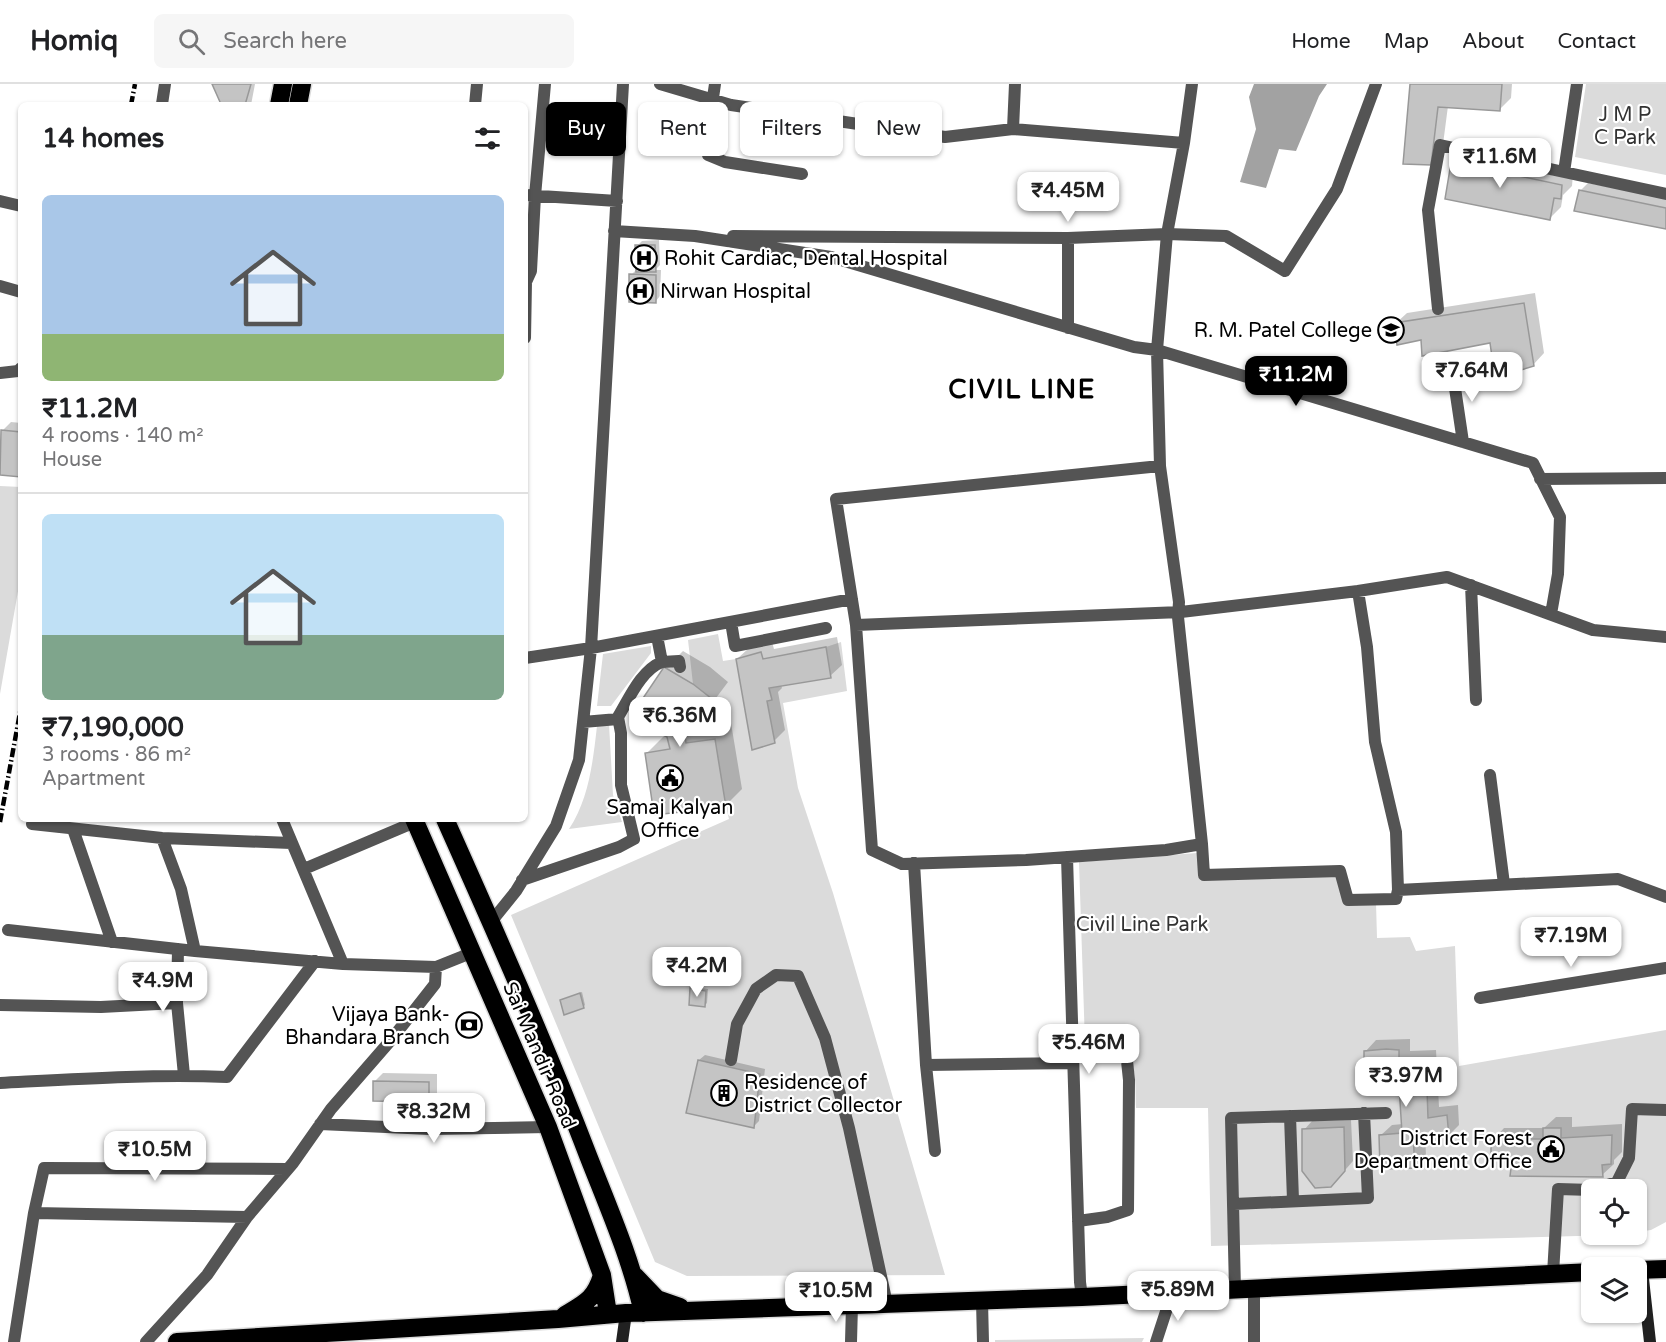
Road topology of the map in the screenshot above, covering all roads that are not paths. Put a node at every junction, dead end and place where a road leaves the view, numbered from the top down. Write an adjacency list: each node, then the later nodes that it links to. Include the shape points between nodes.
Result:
1 (165, 84): 14 (street)
2 (283, 84): 15 (highway)
3 (302, 84): 16 (highway)
4 (477, 84): 17 (street)
5 (545, 84): 23 (street)
6 (623, 84): 25 (street)
7 (660, 84): 13 (street)
8 (715, 84): 13 (street)
9 (1015, 84): 18 (street)
10 (1192, 84): 19 (street)
11 (1376, 84): 28 (street, via 1336,189 1285,271 1226,236)
12 (1577, 84): 20 (street)
13 (713, 99): 18 (street, via 731,105 945,137); 21 (street, via 708,155 725,162)
14 (162, 102)
15 (280, 102)
16 (299, 102)
17 (476, 102)
18 (1013, 129): 19 (street)
19 (1184, 143): 28 (street)
20 (1564, 172): 22 (street); 34 (street, via 1440,145 1428,210)
21 (802, 174)
22 (1666, 195)
23 (530, 196): 25 (street); 31 (street)
24 (0, 201): 26 (street)
25 (617, 201): 27 (street)
26 (18, 205)
27 (614, 231): 29 (street); 54 (street)
28 (1167, 234): 30 (street); 36 (street)
29 (694, 236): 30 (street); 35 (street, via 831,257)
30 (1068, 238): 35 (street)
31 (528, 276)
32 (0, 286): 33 (street)
33 (18, 291)
34 (1438, 309)
35 (1068, 328): 36 (street)
36 (1157, 350): 40 (street); 41 (street)
37 (1452, 368): 40 (street)
38 (18, 371): 39 (street)
39 (0, 372)
40 (1463, 442): 43 (street, via 1533,463)
41 (1160, 466): 46 (street, via 836,499); 47 (street)
42 (1666, 478): 43 (street)
43 (1540, 479): 48 (street, via 1560,517 1558,574)
44 (1471, 585): 45 (street, via 1447,577); 48 (street); 58 (street)
45 (1358, 591): 47 (street); 76 (street, via 1375,742 1396,832)
46 (852, 599): 49 (street); 50 (street)
47 (1178, 612): 50 (street); 70 (street)
48 (1551, 614): 53 (street, via 1593,630)
49 (731, 622): 51 (street, via 735,646); 52 (street)
50 (856, 625): 72 (street, via 872,850 902,864)
51 (826, 628)
52 (657, 636): 54 (street); 56 (street)
53 (1666, 637)
54 (591, 648): 55 (street); 60 (street)
55 (528, 658)
56 (662, 662): 57 (street, via 679,661); 59 (street, via 641,680)
57 (680, 667)
58 (1476, 700)
59 (618, 719): 60 (street); 74 (street, via 621,784 634,839)
60 (583, 722): 74 (street, via 579,760 556,826)
61 (1490, 775): 75 (street)
62 (283, 822): 69 (street)
63 (410, 822): 73 (street)
64 (416, 822): 80 (highway, Sai Mandir Road)
65 (446, 822): 78 (highway, Sai Mandir Road)
66 (32, 824): 67 (street)
67 (73, 829): 68 (street); 81 (street)
68 (162, 838): 69 (street); 83 (street, via 181,889)
69 (291, 843): 73 (street)
70 (1202, 844): 71 (street); 76 (street, via 1204,875 1340,871 1348,900 1396,899)
71 (1067, 857): 72 (street); 92 (street)
72 (914, 863): 95 (street)
73 (304, 869): 86 (street)
74 (522, 880): 78 (street)
75 (1504, 884): 76 (street); 77 (street, via 1618,879)
76 (1398, 890)
77 (1666, 897)
78 (491, 922): 80 (highway); 116 (highway, Sai Mandir Road)
79 (8, 930): 81 (street)
80 (463, 934): 84 (highway, Sai Mandir Road)
81 (112, 942): 82 (street)
82 (178, 949): 83 (street); 90 (street)
83 (195, 951): 85 (street)
84 (471, 952): 87 (street); 103 (highway, Sai Mandir Road)
85 (315, 962): 86 (street); 96 (street, via 227,1077)
86 (343, 964): 87 (street)
87 (436, 967): 102 (street, via 435,984)
88 (1666, 968): 89 (street)
89 (1480, 998)
90 (177, 1003): 91 (street, via 101,1007); 96 (street)
91 (0, 1005)
92 (1073, 1048): 94 (street); 112 (street, via 1120,1051 1127,1061 1129,1080 1128,1210)
93 (731, 1060): 124 (street, via 737,1024 756,989 776,975 798,976 825,1038)
94 (1073, 1063): 95 (street); 112 (street)
95 (926, 1065): 104 (street)
96 (184, 1075): 97 (street)
97 (0, 1083)
98 (1666, 1110): 106 (street, via 1632,1108 1629,1158)
99 (1365, 1113): 100 (street); 101 (street); 108 (street, via 1368,1198)
100 (1386, 1113)
101 (1290, 1116): 108 (street); 109 (street, via 1231,1118)
102 (320, 1124): 103 (street, via 430,1130); 105 (street)
103 (548, 1127): 118 (highway, Sai Mandir Road)
104 (935, 1151)
105 (287, 1169): 110 (street, via 44,1168); 111 (street)
106 (1618, 1179)
107 (1581, 1190): 117 (street, via 1558,1189)
108 (1293, 1200): 109 (street)
109 (1234, 1204): 120 (street)
110 (34, 1213): 111 (street); 131 (street)
111 (247, 1217): 132 (street, via 207,1275)
112 (1078, 1221): 122 (street)
113 (1666, 1269): 114 (highway)
114 (1647, 1270)
115 (1581, 1273): 117 (highway)
116 (634, 1274): 126 (highway, via 657,1299); 127 (highway, Sai Mandir Road)
117 (1553, 1274): 119 (highway)
118 (602, 1275): 127 (highway, Sai Mandir Road); 128 (highway, via 597,1291 587,1302)
119 (1254, 1289): 120 (highway); 138 (street)
120 (1235, 1290): 121 (highway)
121 (1173, 1293): 122 (highway); 137 (street)
122 (1082, 1297): 123 (highway)
123 (982, 1301): 124 (highway); 136 (street)
124 (887, 1304): 125 (highway)
125 (852, 1305): 126 (highway); 135 (street)
126 (693, 1310): 127 (highway)
127 (626, 1313): 128 (highway); 134 (street)
128 (558, 1319): 130 (highway)
129 (1647, 1322): 139 (street)
130 (259, 1340): 133 (highway)
131 (14, 1342)
132 (146, 1342)
133 (177, 1342)
134 (622, 1342)
135 (851, 1342)
136 (983, 1342)
137 (1156, 1342)
138 (1254, 1342)
139 (1650, 1342)

